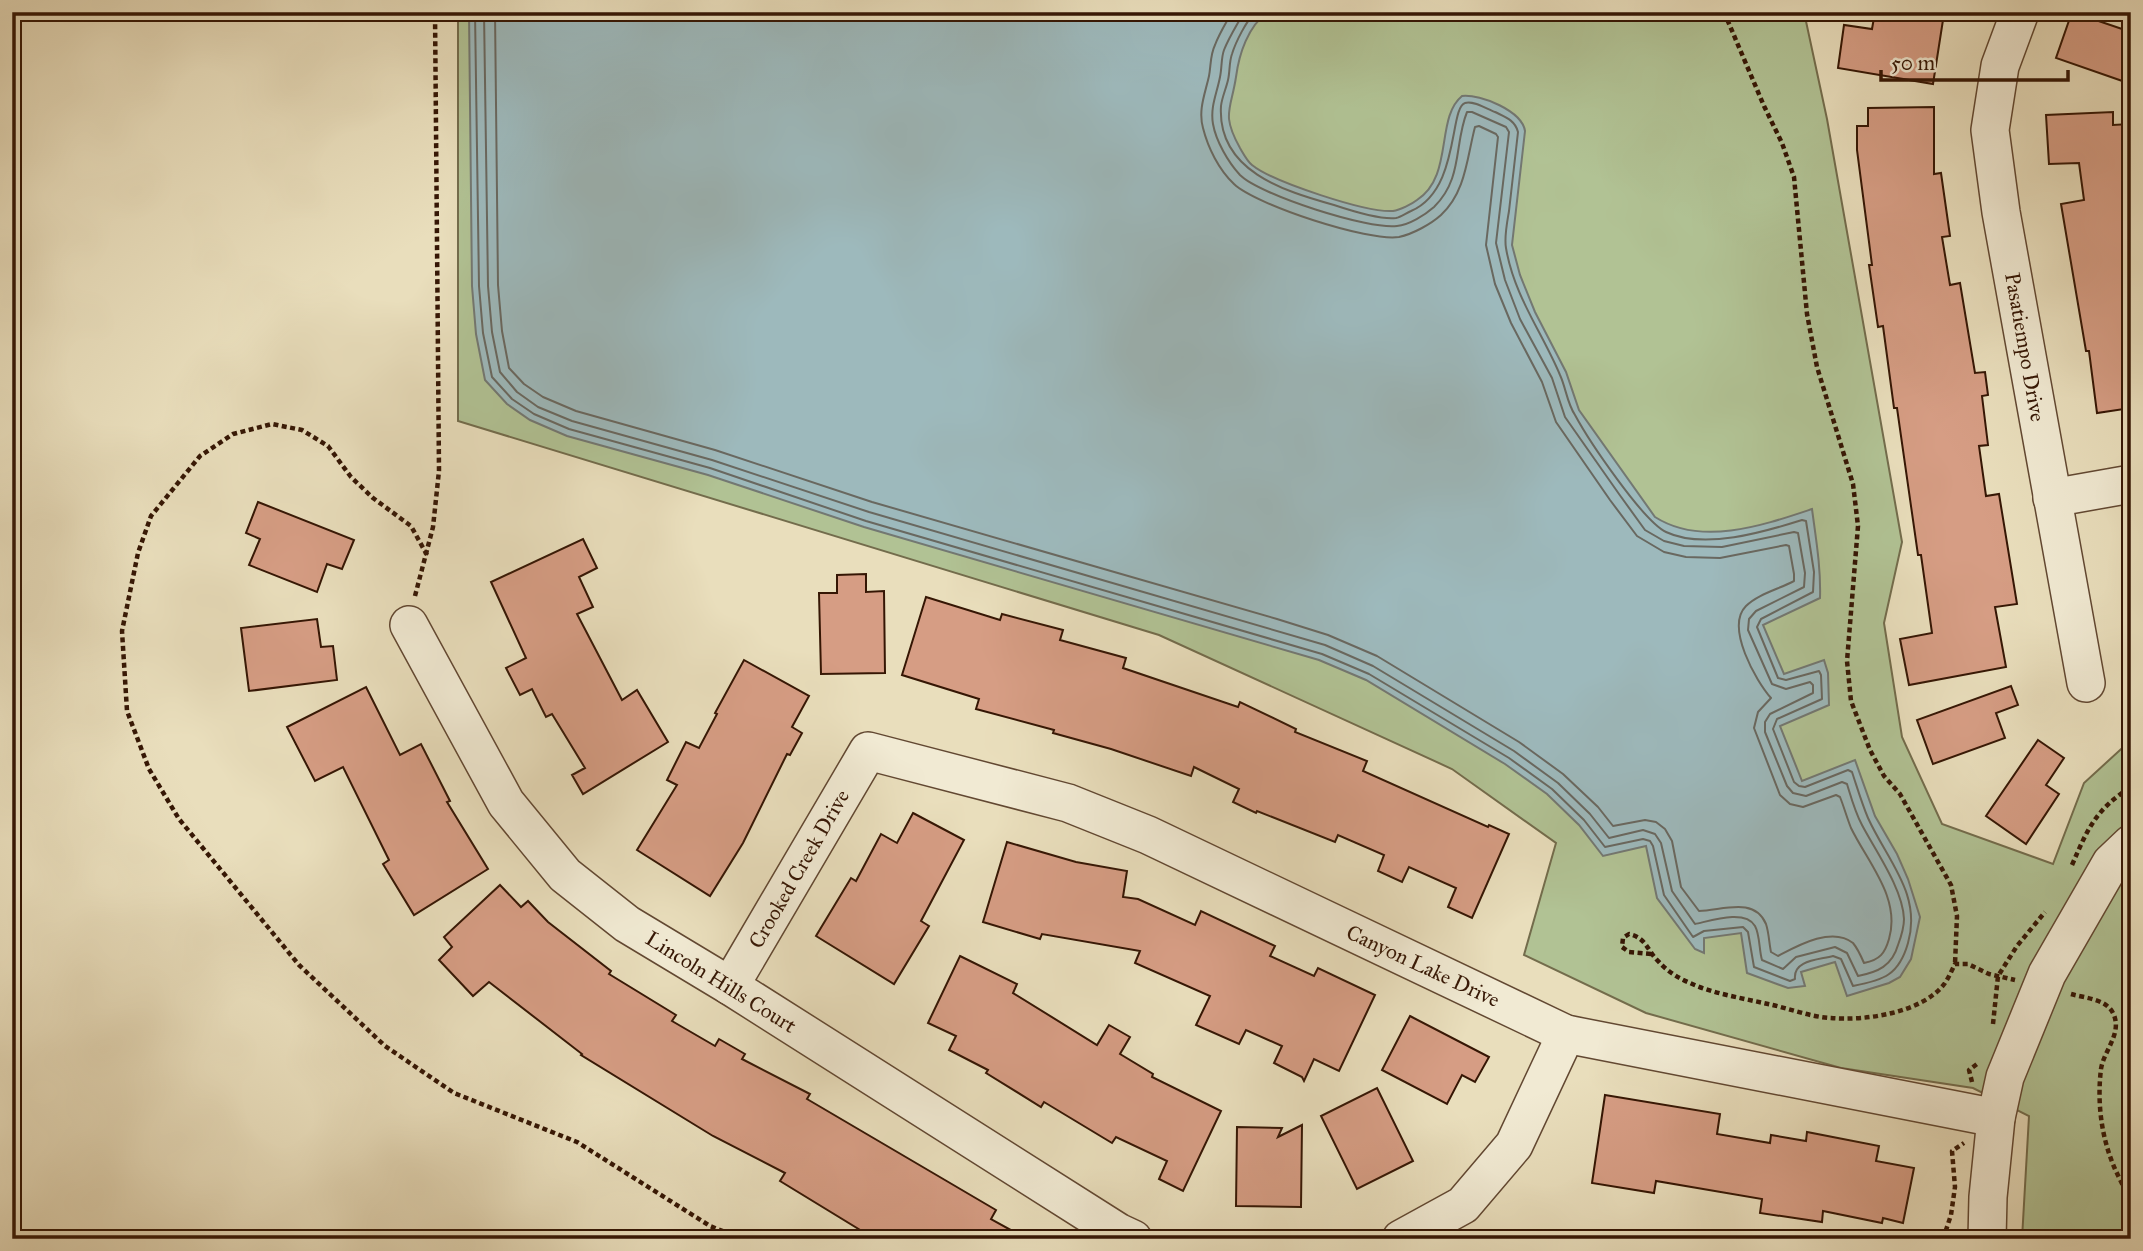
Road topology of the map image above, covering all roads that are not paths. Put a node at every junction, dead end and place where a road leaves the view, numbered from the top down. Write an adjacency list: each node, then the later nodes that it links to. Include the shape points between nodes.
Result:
1 (2020, 12): 3 (street, Pasatiempo Drive, via 2000,66 1990,130)
2 (2131, 484): 3 (street)
3 (2052, 498): 5 (street, Pasatiempo Drive)
4 (409, 625): 8 (street, Lincoln Hills Court, via 506,803 565,875 627,925)
5 (2086, 683)
6 (868, 751): 8 (street, Crooked Creek Drive); 9 (street, Canyon Lake Drive, via 1068,803 1148,835)
7 (2131, 844): 10 (street, via 2110,863 2047,974 2005,1077)
8 (730, 986): 12 (street, Lincoln Hills Court)
9 (1566, 1034): 10 (street, Canyon Lake Drive); 11 (street, via 1514,1146)
10 (1996, 1118): 14 (street)
11 (1445, 1229): 13 (street)
12 (1133, 1239)
13 (1401, 1239)
14 (1987, 1239)

